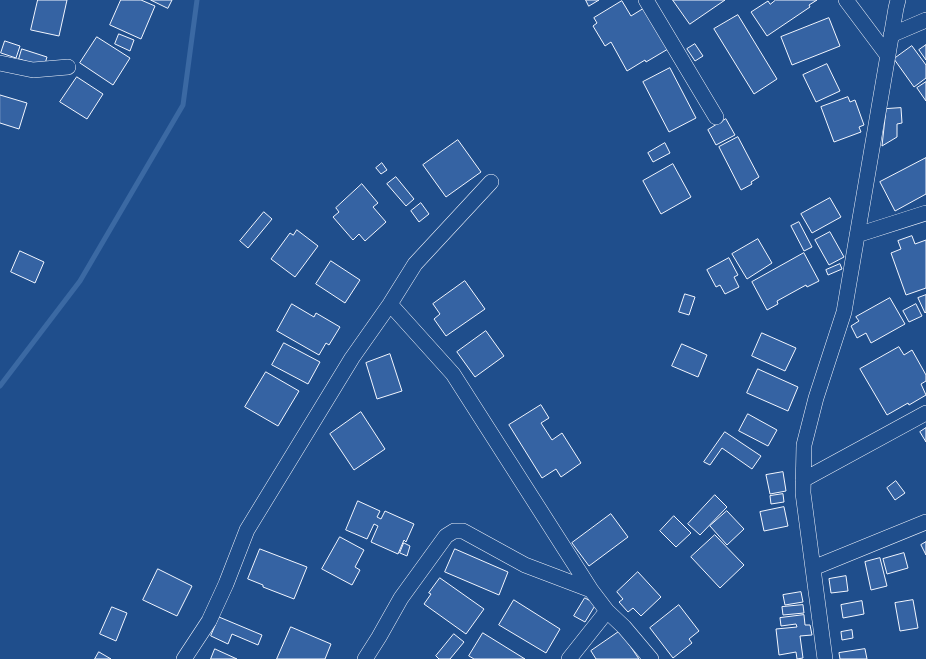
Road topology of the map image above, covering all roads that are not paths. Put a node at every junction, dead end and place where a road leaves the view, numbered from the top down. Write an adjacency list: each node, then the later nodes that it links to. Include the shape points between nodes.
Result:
1 (646, 0): 9 (street)
2 (846, 0): 6 (street)
3 (898, 0): 5 (street)
4 (926, 20): 5 (street)
5 (891, 35): 6 (street)
6 (888, 56): 12 (street)
7 (0, 63): 8 (street, via 33,70)
8 (68, 67)
9 (716, 116)
10 (492, 182): 13 (street, via 415,264)
11 (926, 213): 12 (street)
12 (857, 235): 15 (street, via 844,312 816,398 804,445)
13 (390, 304): 18 (street, via 453,374); 20 (street, via 352,358 248,530 208,621)
14 (926, 413): 15 (street)
15 (804, 480): 17 (street, via 803,493)
16 (926, 522): 17 (street)
17 (813, 568): 24 (street)
18 (591, 590): 19 (street); 21 (street, via 525,565 463,531 454,531 446,536 401,598)
19 (607, 611): 22 (street); 23 (street)
20 (184, 659)
21 (365, 659)
22 (570, 659)
23 (651, 659)
24 (825, 659)

